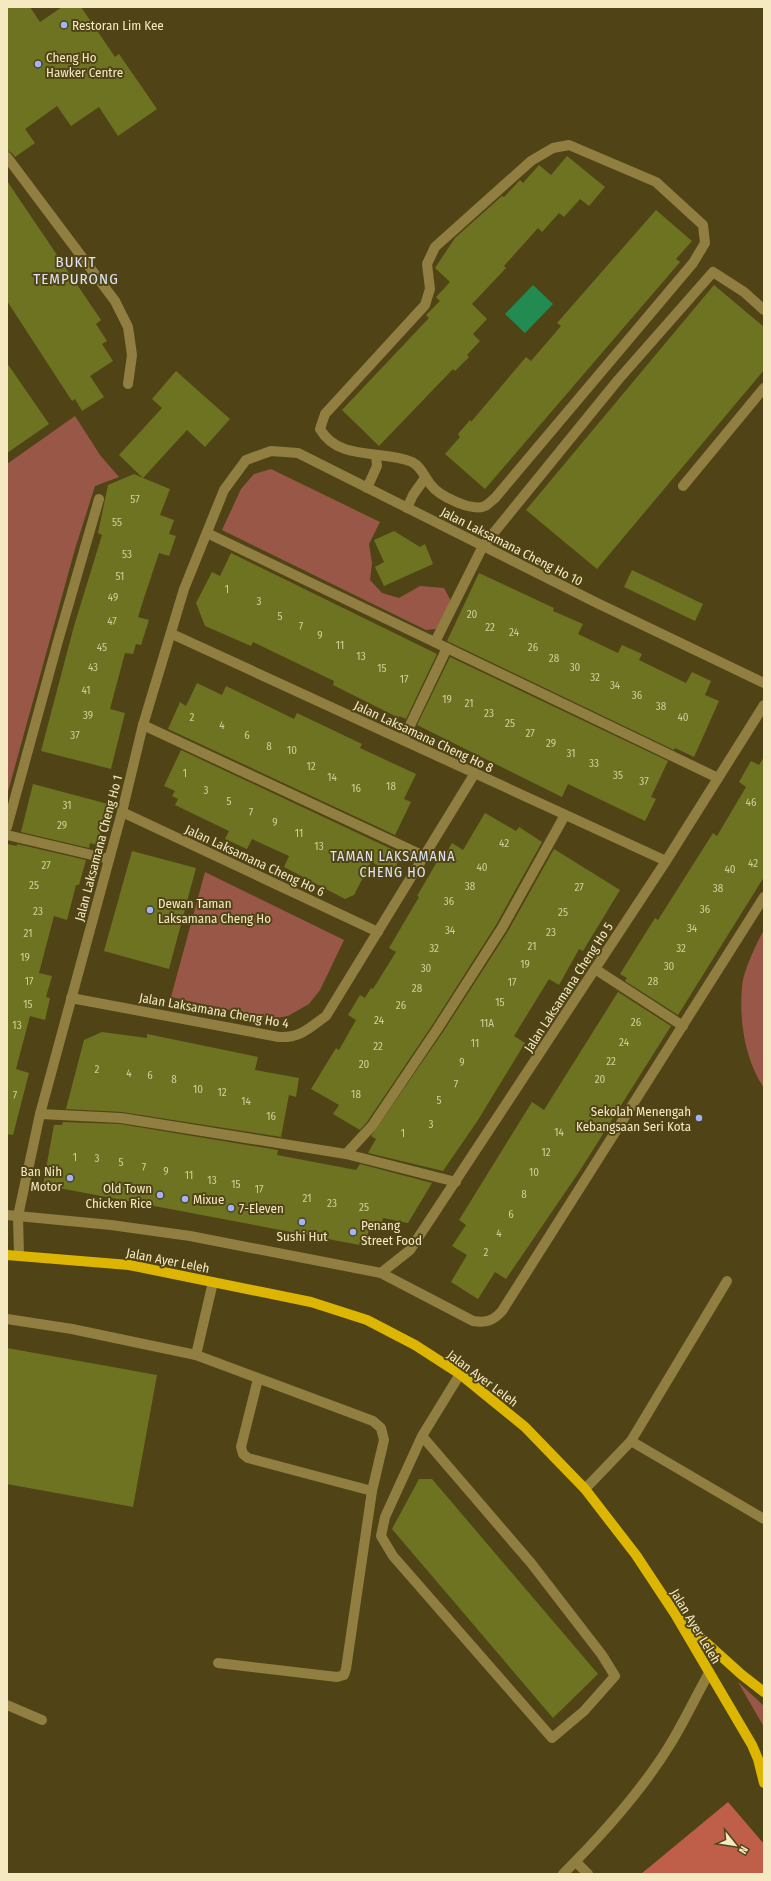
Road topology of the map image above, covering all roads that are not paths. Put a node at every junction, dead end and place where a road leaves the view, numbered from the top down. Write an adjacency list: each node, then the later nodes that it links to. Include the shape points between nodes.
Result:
1 (7, 156): 3 (street, via 115,301 128,327 132,355)
2 (764, 310): 13 (street, via 744,292 713,272 618,380)
3 (128, 384)
4 (764, 388): 8 (street)
5 (376, 455): 7 (street, via 414,463 422,470); 7 (street, via 350,451 326,438 320,429 325,414 425,306 430,289 427,264 435,247 531,161 554,148 569,145 656,182 703,225 705,243 693,263 495,498 485,506 471,508 438,493); 9 (street, via 377,466)
6 (246, 460): 9 (street, Jalan Laksamana Cheng Ho 10, via 271,451 298,453); 12 (street, Jalan Laksamana Cheng Ho 1, via 224,490)
7 (425, 478): 11 (street)
8 (683, 486)
9 (367, 488): 11 (street, Jalan Laksamana Cheng Ho 10)
10 (100, 499): 25 (street)
11 (407, 508): 13 (street, Jalan Laksamana Cheng Ho 10)
12 (207, 533): 14 (street, Jalan Laksamana Cheng Ho 1, via 184,589); 15 (street)
13 (483, 546): 15 (street); 17 (street, Jalan Laksamana Cheng Ho 10)
14 (172, 634): 19 (street, Jalan Laksamana Cheng Ho 1); 20 (street, Jalan Laksamana Cheng Ho 8)
15 (435, 642): 16 (street)
16 (447, 648): 20 (street); 22 (street)
17 (764, 683)
18 (764, 705): 22 (street, Jalan Laksamana Cheng Ho 5)
19 (143, 725): 23 (street, Jalan Laksamana Cheng Ho 1); 27 (street)
20 (403, 740): 21 (street, Jalan Laksamana Cheng Ho 8)
21 (475, 773): 24 (street, Jalan Laksamana Cheng Ho 8); 27 (street, Jalan Laksamana Cheng Ho 4)
22 (718, 778): 29 (street, Jalan Laksamana Cheng Ho 5)
23 (122, 812): 28 (street, Jalan Laksamana Cheng Ho 1); 31 (street, Jalan Laksamana Cheng Ho 6)
24 (565, 815): 29 (street, Jalan Laksamana Cheng Ho 8); 36 (street, via 502,928 438,1028 372,1126)
25 (7, 827)
26 (7, 835): 28 (street)
27 (424, 856): 31 (street, Jalan Laksamana Cheng Ho 4)
28 (109, 859): 33 (street, Jalan Laksamana Cheng Ho 1)
29 (666, 861): 32 (street, Jalan Laksamana Cheng Ho 5)
30 (764, 897): 34 (street)
31 (378, 932): 33 (street, Jalan Laksamana Cheng Ho 4, via 326,1016 292,1037 279,1037)
32 (595, 969): 34 (street); 37 (street, Jalan Laksamana Cheng Ho 5)
33 (71, 998): 35 (street, Jalan Laksamana Cheng Ho 1)
34 (683, 1026): 42 (street, via 502,1311 494,1319 484,1322 473,1321)
35 (40, 1114): 36 (street, via 121,1118); 39 (street, Jalan Laksamana Cheng Ho 1)
36 (346, 1154): 37 (street)
37 (456, 1182): 42 (street, Jalan Laksamana Cheng Ho 5, via 410,1250)
38 (7, 1215): 39 (street)
39 (18, 1216): 41 (street, Jalan Laksamana Cheng Ho 1); 42 (street, via 111,1224 190,1236)
40 (7, 1255): 41 (main road, Jalan Ayer Leleh)
41 (19, 1255): 44 (main road, Jalan Ayer Leleh, via 129,1265)
42 (381, 1273)
43 (727, 1281): 50 (street)
44 (213, 1282): 46 (street); 47 (main road, Jalan Ayer Leleh, via 311,1302 367,1320 415,1345)
45 (7, 1319): 46 (street, via 72,1329)
46 (196, 1355): 48 (street)
47 (460, 1374): 49 (street); 51 (main road, Jalan Ayer Leleh, via 525,1426)
48 (258, 1379): 52 (street, via 373,1421 381,1428 384,1440); 52 (street, via 241,1447 243,1454 248,1458)
49 (422, 1436): 49 (street, via 531,1563 602,1655 615,1676 584,1711 552,1738 393,1556 381,1536 385,1517)
50 (631, 1441): 51 (street); 53 (street)
51 (585, 1489): 54 (main road, Jalan Ayer Leleh, via 636,1555)
52 (372, 1491): 55 (street, via 344,1675 337,1677)
53 (764, 1519)
54 (675, 1614): 56 (main road, Jalan Ayer Leleh); 57 (main road, via 742,1676)
55 (218, 1663)
56 (709, 1673): 60 (main road, Jalan Ayer Leleh, via 752,1745); 61 (street, via 671,1742 641,1786)
57 (764, 1692)
58 (7, 1706): 59 (street)
59 (42, 1720)
60 (764, 1783)
61 (576, 1862): 62 (street); 63 (street)
62 (563, 1874)
63 (588, 1874)

